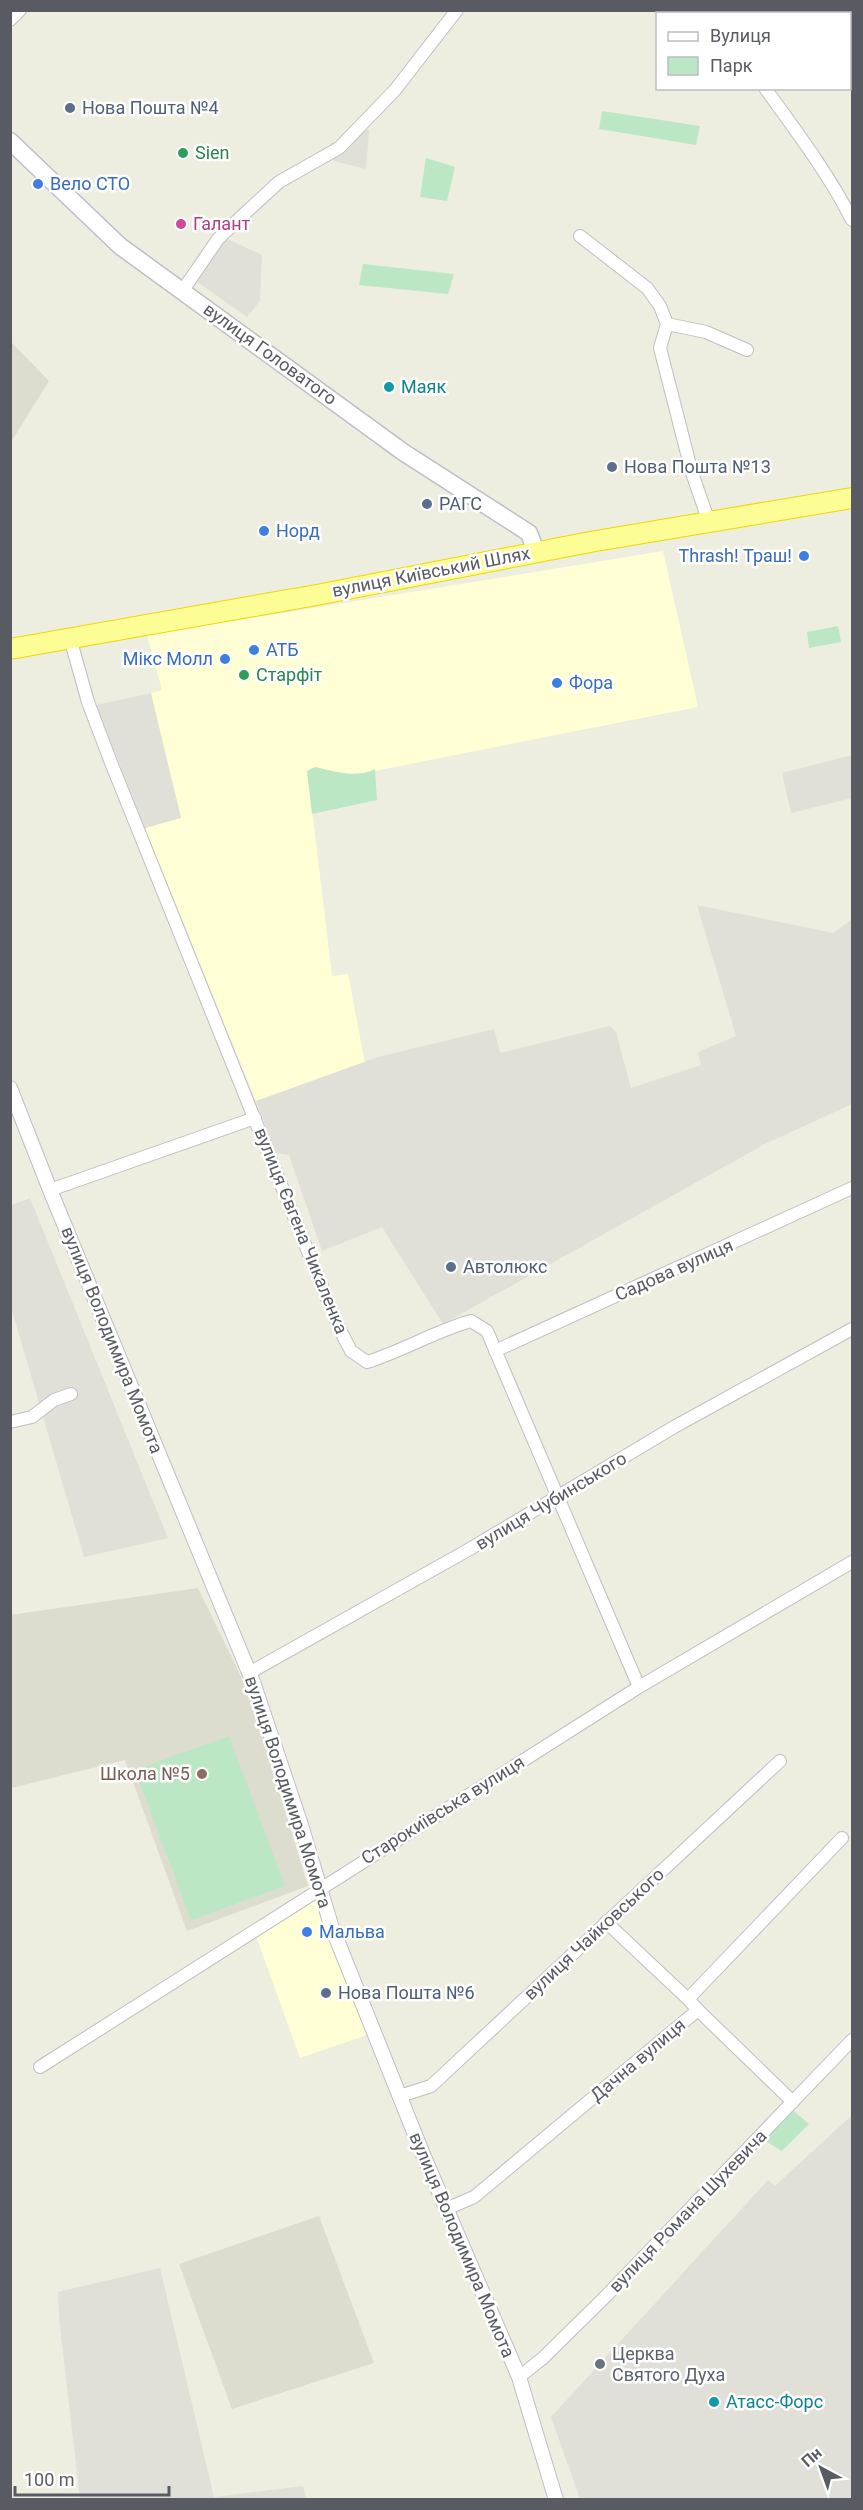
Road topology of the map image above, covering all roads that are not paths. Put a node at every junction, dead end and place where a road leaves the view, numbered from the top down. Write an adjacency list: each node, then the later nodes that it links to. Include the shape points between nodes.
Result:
1 (20, 10): 3 (street)
2 (457, 10): 8 (street, via 395,90 339,148 279,182 249,209 218,239)
3 (10, 20)
4 (766, 90): 6 (street)
5 (10, 141): 8 (main road, вулиця Головатого, via 120,246)
6 (852, 220)
7 (580, 236): 9 (street, via 647,288)
8 (183, 290): 13 (main road, вулиця Головатого, via 403,452 529,533)
9 (668, 324): 10 (street, via 706,332); 12 (street, via 660,348 692,473)
10 (747, 350)
11 (852, 498): 12 (highway, вулиця Київський Шлях)
12 (709, 522): 13 (highway, вулиця Київський Шлях)
13 (536, 552): 14 (highway, вулиця Київський Шлях)
14 (70, 638): 15 (highway, вулиця Київський Шлях); 17 (street, вулиця Євгена Чикаленка, via 110,760)
15 (10, 649)
16 (10, 1088): 19 (street, вулиця Володимира Момота)
17 (255, 1118): 19 (street); 21 (street, вулиця Євгена Чикаленка, via 351,1351 367,1362 471,1321 487,1331)
18 (852, 1188): 21 (street, Садова вулиця)
19 (50, 1190): 26 (street, вулиця Володимира Момота)
20 (852, 1329): 24 (street, вулиця Чубинського, via 674,1426)
21 (495, 1351): 24 (street, вулиця Євгена Чикаленка)
22 (71, 1394): 23 (street, via 54,1400 32,1417)
23 (10, 1422)
24 (558, 1497): 26 (street, вулиця Чубинського); 27 (street, вулиця Євгена Чикаленка)
25 (852, 1562): 27 (street, Старокиївська вулиця)
26 (249, 1673): 30 (street, вулиця Володимира Момота)
27 (639, 1687): 30 (street, Старокиївська вулиця)
28 (780, 1761): 31 (street, вулиця Чайковського)
29 (842, 1838): 32 (street, Дачна вулиця)
30 (320, 1888): 35 (street, Старокиївська вулиця); 36 (street, вулиця Володимира Момота, via 331,1925)
31 (606, 1922): 32 (street); 36 (street, вулиця Чайковського, via 431,2086)
32 (688, 1999): 33 (street, Дачна вулиця)
33 (698, 2010): 37 (street); 38 (street, Дачна вулиця, via 474,2198)
34 (852, 2040): 37 (street, вулиця Романа Шухевича)
35 (40, 2067)
36 (400, 2096): 38 (street, вулиця Володимира Момота)
37 (793, 2102): 39 (street, вулиця Романа Шухевича, via 608,2294)
38 (446, 2210): 39 (street, вулиця Володимира Момота)
39 (519, 2377): 40 (street, вулиця Володимира Момота)
40 (556, 2499)

